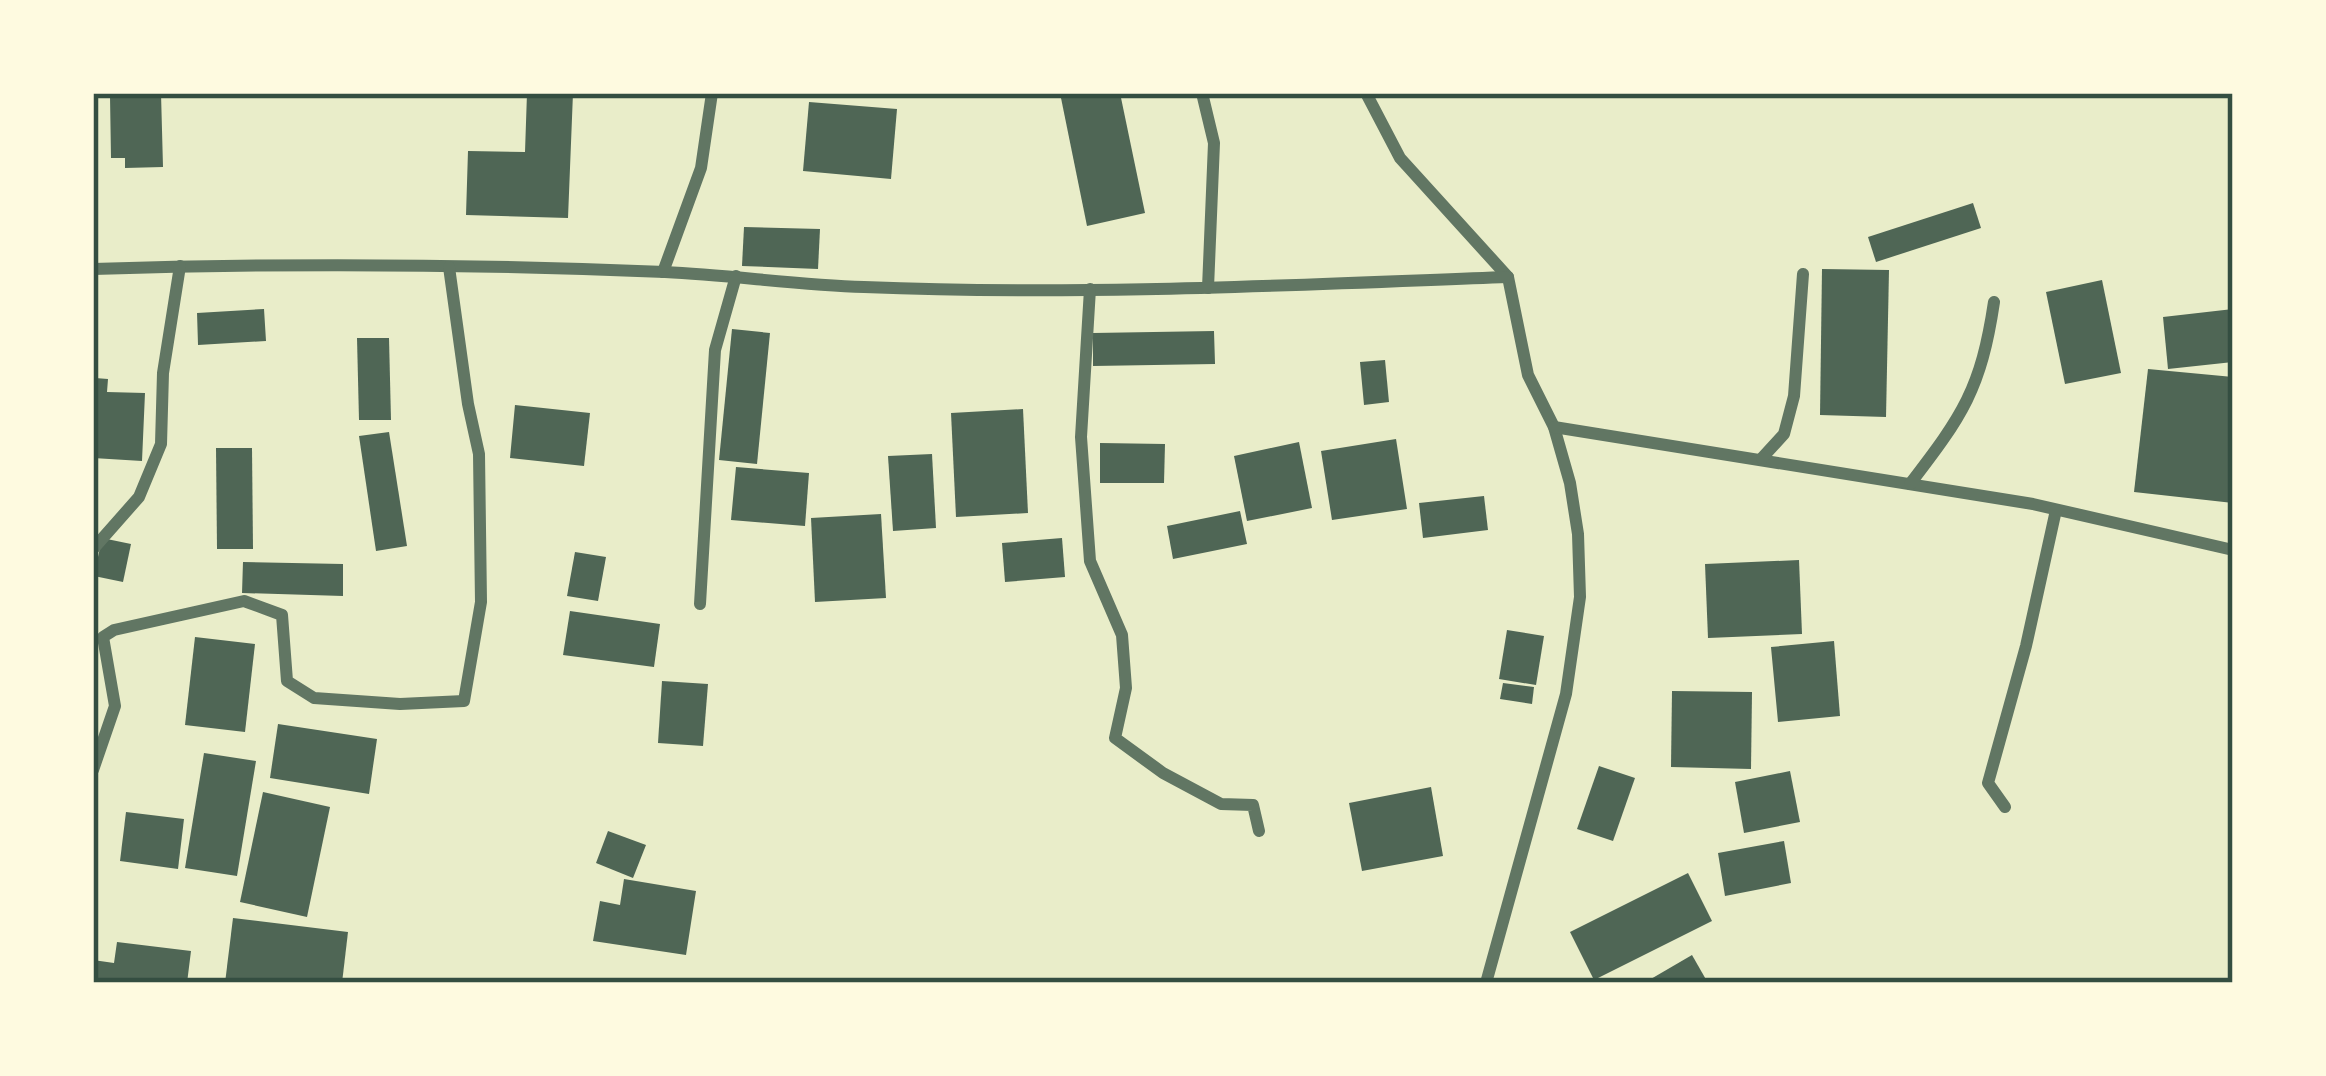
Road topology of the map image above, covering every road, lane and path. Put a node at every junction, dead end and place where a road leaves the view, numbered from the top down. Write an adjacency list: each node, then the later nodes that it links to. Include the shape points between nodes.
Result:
1 (712, 93): 7 (street, via 700,168)
2 (1202, 93): 11 (street, via 1214,143)
3 (1366, 93): 10 (street, via 1400,158)
4 (180, 266): 5 (street); 6 (street); 18 (street, via 161,444 139,496)
5 (449, 267): 7 (street); 21 (street, via 479,454 481,602 464,701 314,698 286,681 282,615 244,601 103,638 115,706)
6 (93, 269)
7 (663, 272): 9 (street)
8 (1803, 274): 15 (street, via 1794,395 1784,434)
9 (736, 276): 12 (street, via 862,287); 20 (street, via 715,350)
10 (1508, 277): 11 (street); 14 (street, via 1528,375)
11 (1208, 288): 12 (street)
12 (1090, 289): 23 (street, via 1082,437 1090,561 1122,635 1126,688 1115,738 1221,804 1253,805)
13 (1994, 302): 16 (street, via 1984,365 1957,424)
14 (1554, 427): 15 (street); 24 (street, via 1578,534 1580,597 1566,694)
15 (1762, 458): 16 (street)
16 (1910, 484): 17 (street)
17 (2056, 510): 19 (street); 22 (street, via 1988,783)
18 (94, 548)
19 (2233, 550)
20 (700, 604)
21 (93, 770)
22 (2006, 807)
23 (1259, 830)
24 (1486, 983)

